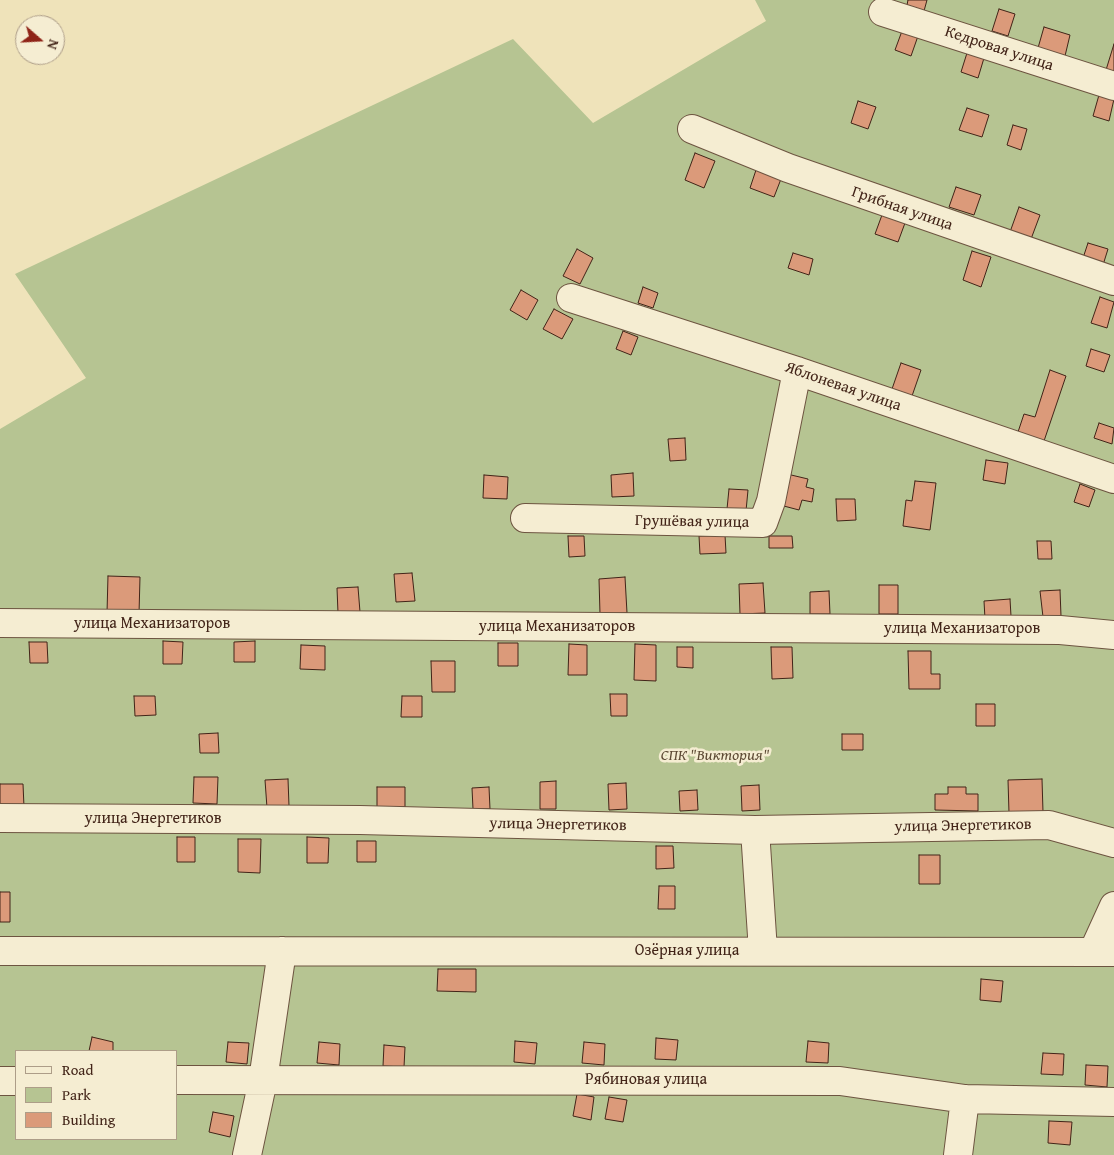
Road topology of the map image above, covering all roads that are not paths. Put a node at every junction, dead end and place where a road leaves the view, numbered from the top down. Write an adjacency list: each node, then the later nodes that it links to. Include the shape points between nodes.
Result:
1 (884, 12): 2 (street, Кедровая улица)
2 (1114, 86)
3 (692, 129): 4 (street, Грибная улица, via 788,168)
4 (1114, 281)
5 (572, 298): 6 (street, Яблоневая улица)
6 (797, 371): 7 (street, Яблоневая улица); 8 (street, Грушёвая улица, via 771,501 763,523)
7 (1114, 479)
8 (526, 518)
9 (0, 622): 10 (street, улица Механизаторов, via 1060,630)
10 (1114, 635)
11 (0, 818): 12 (street, улица Энергетиков, via 360,820)
12 (755, 830): 13 (street, улица Энергетиков, via 1049,825); 17 (street)
13 (1114, 843)
14 (1114, 906): 18 (street)
15 (0, 951): 16 (street)
16 (282, 951): 17 (street, Озёрная улица); 20 (street)
17 (763, 951): 18 (street, Озёрная улица)
18 (1103, 952)
19 (178, 1080): 20 (street, Рябиновая улица)
20 (263, 1080): 23 (street, Рябиновая улица, via 840,1081); 25 (street)
21 (0, 1081): 22 (street)
22 (15, 1081)
23 (965, 1099): 24 (street, Рябиновая улица); 26 (street)
24 (1114, 1102)
25 (247, 1155)
26 (958, 1155)

